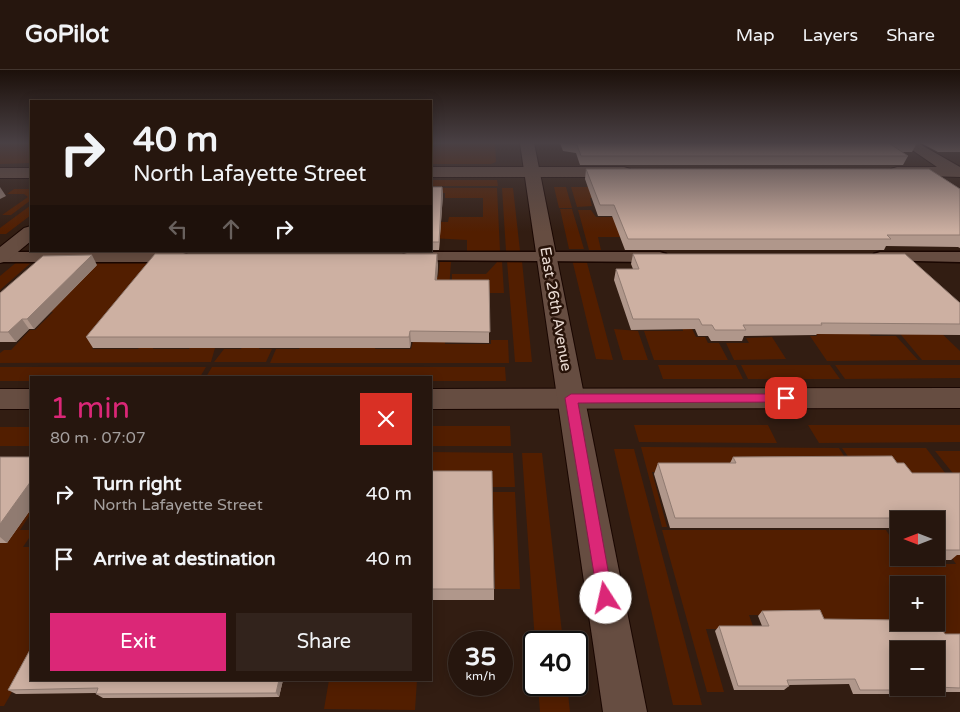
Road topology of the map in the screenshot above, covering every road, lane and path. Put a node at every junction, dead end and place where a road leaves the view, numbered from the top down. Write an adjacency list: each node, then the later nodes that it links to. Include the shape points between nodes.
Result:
1 (532, 172): 9 (street, East 26th Avenue)
2 (0, 173): 3 (street)
3 (30, 173)
4 (30, 233): 6 (street)
5 (960, 256): 11 (lane)
6 (0, 257): 7 (lane)
7 (199, 257)
8 (396, 257): 9 (lane)
9 (547, 257): 10 (lane); 12 (street, East 26th Avenue)
10 (676, 257)
11 (862, 257)
12 (571, 398): 13 (street); 16 (street); 17 (street, East 26th Avenue)
13 (960, 398)
14 (0, 399): 15 (street)
15 (30, 399)
16 (432, 399)
17 (625, 712)

